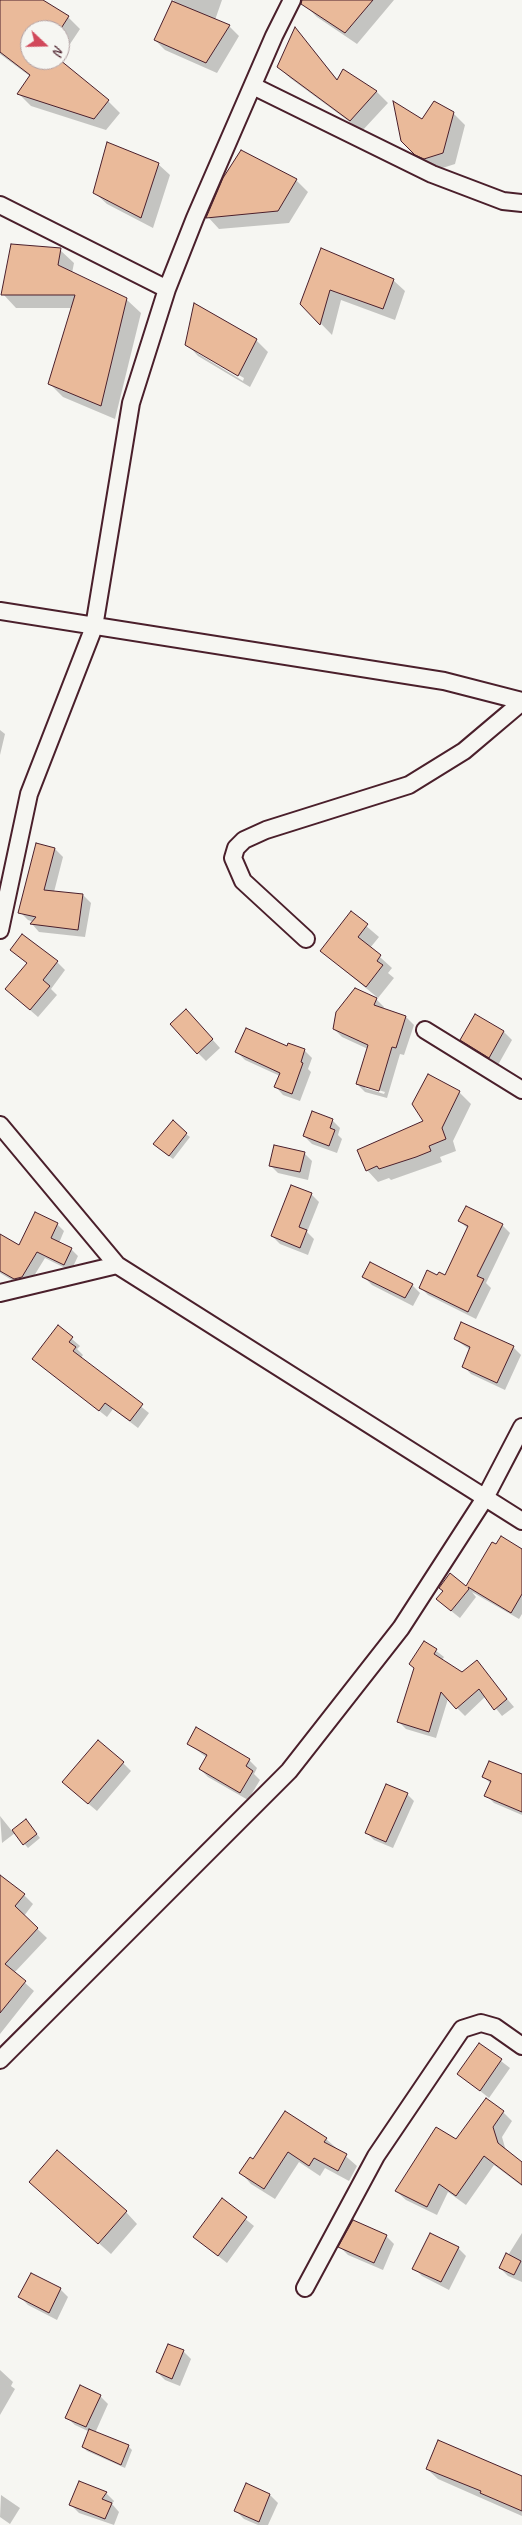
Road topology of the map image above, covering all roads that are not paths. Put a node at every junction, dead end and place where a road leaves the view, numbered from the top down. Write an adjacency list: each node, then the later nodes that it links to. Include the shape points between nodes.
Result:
1 (292, 0): 2 (street)
2 (253, 86): 3 (street, via 432,174 504,201); 5 (street)
3 (522, 203)
4 (0, 204): 5 (street)
5 (167, 290): 7 (street, via 130,403)
6 (0, 611): 7 (street)
7 (94, 626): 8 (street, via 444,682); 9 (street, via 29,794)
8 (522, 702): 10 (street, via 464,750 409,786 266,830 244,840 236,848 233,858 243,881)
9 (0, 930)
10 (306, 939)
11 (424, 1030): 12 (street)
12 (522, 1090)
13 (0, 1125): 14 (street)
14 (117, 1265): 15 (street); 17 (street)
15 (0, 1293)
16 (522, 1428): 17 (street)
17 (485, 1498): 18 (street); 20 (street, via 401,1628 288,1771)
18 (522, 1522)
19 (522, 2046): 21 (street, via 495,2027 481,2023 462,2029 376,2156)
20 (2, 2054)
21 (305, 2288)

